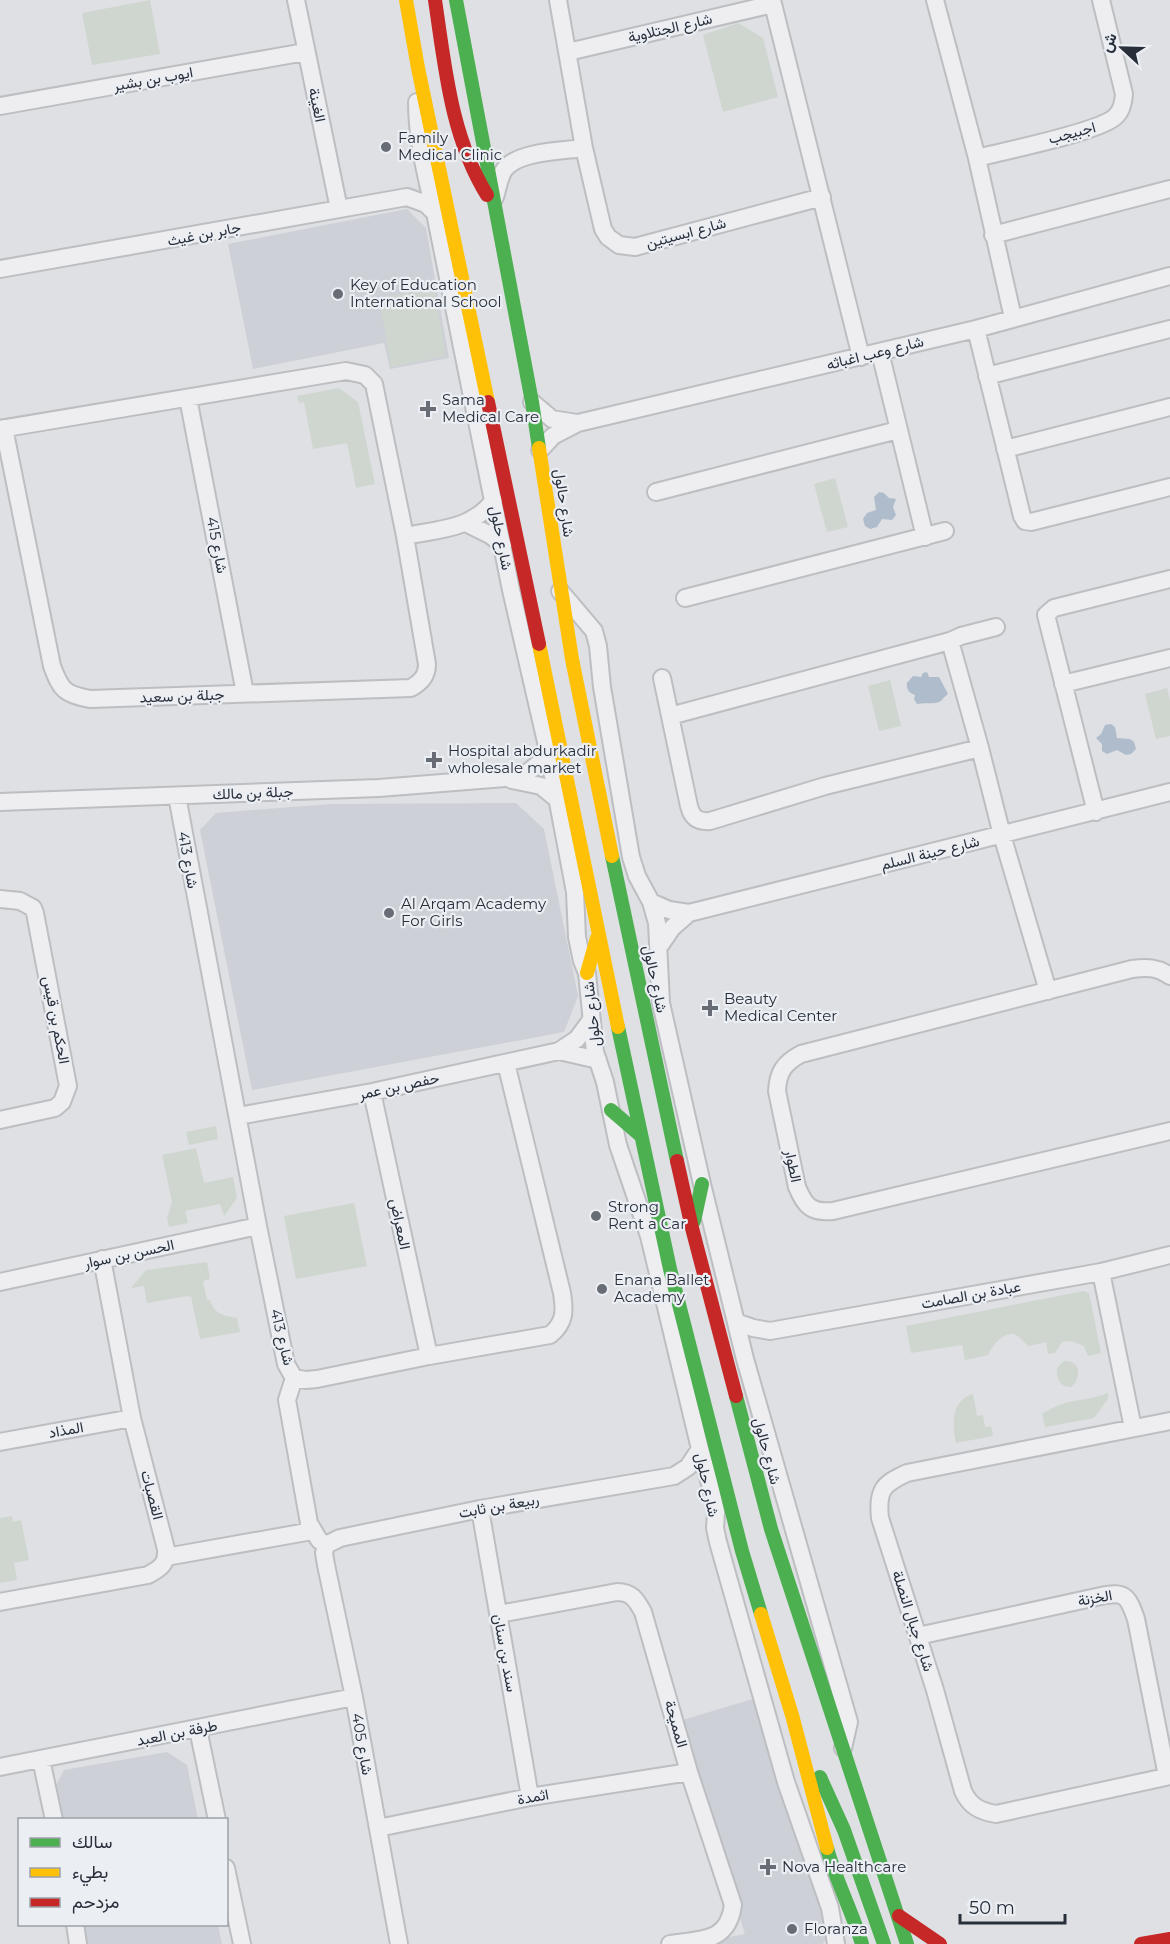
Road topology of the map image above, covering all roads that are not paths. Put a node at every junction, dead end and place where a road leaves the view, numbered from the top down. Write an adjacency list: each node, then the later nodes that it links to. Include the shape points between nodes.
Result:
1 (296, 0): 9 (street, الغينة)
2 (406, 0): 11 (main road)
3 (435, 0): 19 (main road, via 464,148 478,183)
4 (456, 0): 19 (main road, شارع حالول)
5 (558, 0): 10 (street, شارع ابسيتين)
6 (935, 0): 14 (street)
7 (1101, 0): 14 (street, اجبيجب, via 1124,94 1116,117 1097,127)
8 (772, 2): 10 (street, شارع الجتلاوية); 18 (street)
9 (305, 51): 12 (street, ايوب بن بشير); 20 (street, الغينة)
10 (568, 52): 13 (street, شارع ابسيتين)
11 (418, 68): 15 (street, شارع حلول, via 417,112); 49 (main road)
12 (0, 106)
13 (584, 148): 18 (street, شارع ابسيتين, via 603,229 612,241 627,247); 19 (street, via 534,154 511,164 500,176)
14 (977, 158): 22 (street)
15 (424, 170): 17 (street); 21 (street, شارع حلول)
16 (1170, 189): 22 (street)
17 (407, 197): 20 (street, جابر بن غيث); 21 (street, via 426,204)
18 (822, 197): 29 (street)
19 (494, 204): 32 (main road, شارع حالول)
20 (339, 209): 23 (street, جابر بن غيث)
21 (435, 213): 41 (street, شارع حلول)
22 (993, 235): 25 (street)
23 (0, 269)
24 (1170, 276): 25 (street, شارع وعب اغباثه)
25 (1013, 318): 26 (street, شارع وعب اغباثه)
26 (976, 329): 28 (street, شارع وعب اغباثه); 30 (street)
27 (1170, 329): 30 (street)
28 (880, 352): 29 (street, شارع وعب اغباثه); 36 (street)
29 (861, 357): 34 (street, شارع وعب اغباثه)
30 (987, 376): 37 (street)
31 (189, 398): 35 (street, جبلة بن سعيد); 44 (street, جبلة بن سعيد, via 346,371 365,375 374,384); 57 (street, شارع 415)
32 (532, 402): 34 (street, شارع وعب اغباثه, via 552,419); 38 (main road, شارع حالول)
33 (1170, 407): 37 (street)
34 (578, 423): 38 (street, شارع وعب اغباثه)
35 (2, 429): 57 (street, جبلة بن سعيد, via 59,685 73,696 90,699)
36 (898, 430): 40 (street); 45 (street)
37 (1005, 449): 39 (street, via 1022,516 1031,522)
38 (540, 450): 50 (main road, شارع حالول)
39 (1170, 487)
40 (656, 492)
41 (494, 500): 42 (street, via 480,516); 46 (street, شارع حلول)
42 (466, 523): 44 (street); 46 (street)
43 (945, 531): 45 (street)
44 (405, 536): 57 (street, جبلة بن سعيد, via 428,664 422,680 411,688)
45 (925, 537): 51 (street)
46 (503, 545): 47 (street, شارع حلول)
47 (506, 564): 49 (main road); 60 (street, شارع حلول)
48 (1170, 579): 56 (street, via 1048,612 1046,618)
49 (526, 580): 71 (main road)
50 (560, 591): 69 (street, via 590,625 598,646 631,857); 88 (main road, شارع حالول, via 620,897)
51 (685, 598)
52 (996, 627): 53 (street)
53 (950, 641): 58 (street); 59 (street)
54 (1170, 658): 56 (street)
55 (662, 678): 58 (street)
56 (1063, 684): 66 (street)
57 (246, 693)
58 (670, 716): 59 (street, via 691,813 702,821)
59 (980, 748): 67 (street)
60 (549, 755): 61 (street, جبلة بن مالك, via 527,773); 64 (street, شارع حلول)
61 (505, 778): 63 (street, جبلة بن مالك, via 379,788); 64 (street, جبلة بن مالك, via 541,786)
62 (1170, 792): 66 (street, شارع حينة السلم)
63 (177, 796): 65 (street, جبلة بن مالك); 82 (street, شارع 413)
64 (557, 799): 73 (street, شارع حلول, via 575,892 577,937)
65 (0, 802)
66 (1096, 812): 67 (street, شارع حينة السلم)
67 (1002, 836): 70 (street, شارع حينة السلم); 75 (street)
68 (0, 899): 83 (street, الحكم بن قيس, via 20,901 33,908 68,1086 55,1108)
69 (651, 902): 70 (street, شارع حينة السلم); 72 (street)
70 (689, 913): 72 (street)
71 (598, 933): 73 (main road); 85 (main road)
72 (659, 947): 86 (street, via 661,1003)
73 (587, 973): 76 (street, شارع حلول)
74 (1170, 976): 75 (street, الطوار, via 1148,967)
75 (1048, 991): 84 (street, الطوار, via 790,1060 782,1068 777,1091 802,1200 821,1212 833,1211)
76 (591, 1020): 77 (street, حفص بن عمر, via 577,1040); 78 (street, شارع حلول)
77 (560, 1051): 78 (street, حفص بن عمر); 79 (street, حفص بن عمر)
78 (598, 1060): 81 (street, شارع حلول)
79 (506, 1063): 80 (street, حفص بن عمر); 95 (street, شارع 413, via 562,1293 564,1316 550,1335)
80 (372, 1092): 82 (street, حفص بن عمر); 95 (street, المعراض)
81 (611, 1110): 85 (main road); 102 (street, شارع حلول, via 618,1145 649,1236)
82 (238, 1116): 87 (street, شارع 413)
83 (0, 1120)
84 (1170, 1131)
85 (640, 1135): 109 (main road)
86 (702, 1184): 88 (main road); 93 (street)
87 (258, 1226): 90 (street, الحسن بن سوار); 97 (street, شارع 413, via 286,1364)
88 (692, 1228): 117 (main road, شارع حالول, via 771,1529)
89 (1170, 1255): 91 (street, عبادة بن الصامت)
90 (102, 1259): 92 (street, الحسن بن سوار); 98 (street, القصبات)
91 (1101, 1272): 94 (street, عبادة بن الصامت); 100 (street)
92 (0, 1282)
93 (736, 1322): 94 (street, عبادة بن الصامت); 96 (street)
94 (770, 1331): 96 (street, via 755,1342)
95 (429, 1356): 97 (street, شارع 413, via 317,1379)
96 (745, 1359): 117 (street, via 849,1722)
97 (294, 1378): 107 (street, via 287,1400)
98 (132, 1418): 101 (street, المذاد); 110 (street, القصبات)
99 (1170, 1421): 100 (street, شارع جبال النصلة)
100 (1133, 1428): 113 (street, شارع جبال النصلة, via 893,1479 882,1490 878,1503 880,1518)
101 (0, 1442)
102 (700, 1449): 103 (street, via 688,1467); 104 (street, شارع حلول)
103 (674, 1476): 104 (street, ربيعة بن ثابت); 105 (street, ربيعة بن ثابت)
104 (710, 1484): 106 (street, شارع حلول)
105 (480, 1509): 108 (street, ربيعة بن ثابت, via 340,1538); 112 (street, سند بن سنان)
106 (716, 1512): 109 (main road); 126 (street, شارع حلول, via 715,1528 721,1551 786,1782)
107 (312, 1531): 108 (street); 110 (street)
108 (326, 1545): 114 (street, شارع 405, via 325,1558)
109 (742, 1551): 115 (main road)
110 (166, 1557): 111 (street, via 160,1569 148,1575)
111 (0, 1602)
112 (499, 1614): 120 (street, المميحة, via 606,1593 626,1592 634,1597 647,1623); 122 (street, سند بن سنان)
113 (918, 1636): 121 (street, شارع جبال النصلة, via 963,1791 976,1808 996,1814); 121 (street, الخزنة, via 1115,1593 1124,1595 1136,1618)
114 (354, 1697): 116 (street, طرفة بن العبد); 125 (street, شارع 405)
115 (792, 1715): 127 (main road); 140 (main road, via 844,1830)
116 (198, 1729): 118 (street, طرفة بن العبد); 124 (street)
117 (843, 1749): 129 (main road, شارع حالول)
118 (41, 1759): 119 (street, طرفة بن العبد); 123 (street)
119 (0, 1767)
120 (689, 1772): 122 (street, اثمدة); 136 (street, المميحة, via 733,1905 729,1923 715,1936)
121 (1168, 1776)
122 (530, 1797): 125 (street, اثمدة)
123 (54, 1818)
124 (217, 1818)
125 (378, 1828): 135 (street, شارع 405)
126 (811, 1850): 127 (main road); 137 (street, شارع حلول, via 830,1908)
127 (832, 1866): 130 (main road)
128 (228, 1878): 134 (street)
129 (899, 1916): 141 (main road, شارع حالول); 142 (main road)
130 (854, 1918): 138 (main road); 139 (main road)
131 (75, 1926): 133 (street)
132 (1170, 1939): 143 (main road)
133 (78, 1944)
134 (242, 1944)
135 (399, 1944)
136 (670, 1944)
137 (836, 1944)
138 (855, 1944)
139 (862, 1944)
140 (884, 1944)
141 (907, 1944)
142 (940, 1944)
143 (1141, 1944)

